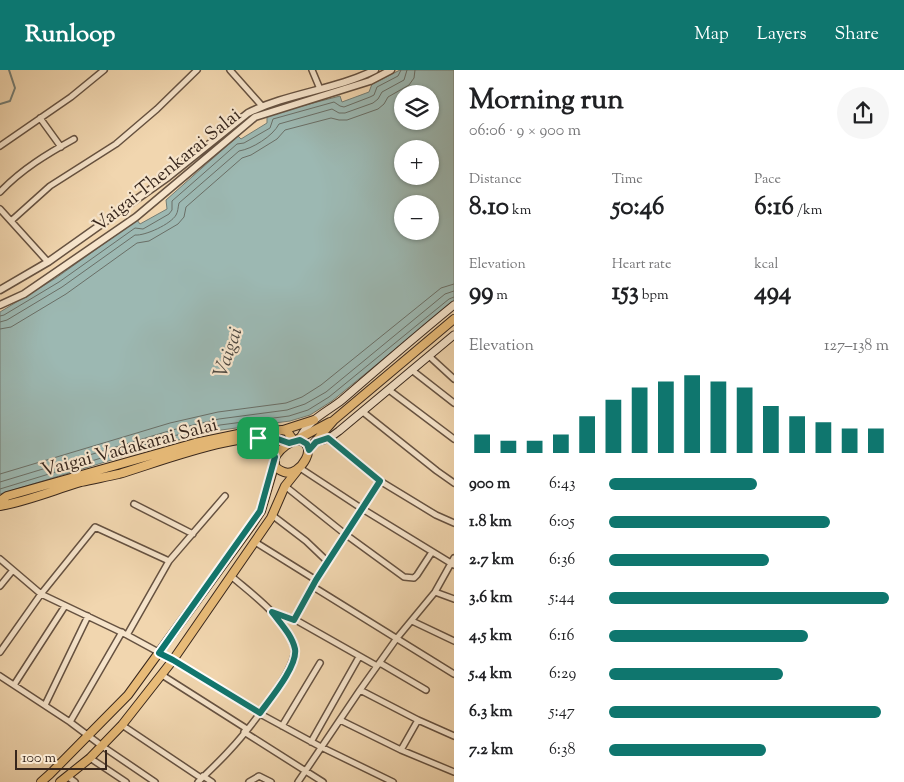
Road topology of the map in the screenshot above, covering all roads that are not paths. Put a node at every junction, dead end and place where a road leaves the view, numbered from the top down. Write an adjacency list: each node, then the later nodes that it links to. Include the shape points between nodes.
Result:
1 (104, 70): 9 (street)
2 (197, 70): 15 (street, via 116,144 50,186)
3 (230, 70): 8 (street)
4 (312, 70): 7 (street)
5 (374, 70): 7 (street, Vaigai Thenkarai Salai)
6 (391, 70): 18 (street, Vaigai Thenkarai Salai, via 370,81 255,117 136,216 24,294)
7 (320, 89): 8 (street, Vaigai Thenkarai Salai)
8 (262, 106): 16 (street, Vaigai Thenkarai Salai, via 248,113 168,177)
9 (40, 118): 11 (street); 12 (street)
10 (74, 139): 12 (street)
11 (0, 146)
12 (61, 147): 13 (street, via 34,163)
13 (0, 192)
14 (0, 209): 15 (street)
15 (11, 221): 16 (street)
16 (48, 262): 17 (street, Vaigai Thenkarai Salai)
17 (0, 290)
18 (0, 305)
19 (454, 305): 28 (main road)
20 (454, 319): 29 (main road)
21 (454, 335): 22 (main road)
22 (429, 356): 23 (main road); 24 (street)
23 (413, 370): 25 (main road); 26 (street)
24 (454, 379)
25 (389, 390): 27 (main road); 33 (street)
26 (454, 403)
27 (363, 412): 32 (main road); 40 (street)
28 (314, 420): 30 (main road, Vaigai Vadakarai Salai); 34 (main road)
29 (334, 420): 34 (main road); 35 (main road)
30 (283, 430): 34 (main road); 43 (main road, Vaigai Vadakarai Salai, via 243,433 195,443 7,496)
31 (258, 438): 34 (main road, Vaigai Vadakarai Salai); 37 (main road, via 270,446); 45 (main road, Vaigai Vadakarai Salai, via 195,449 119,474)
32 (328, 438): 35 (main road); 39 (street)
33 (454, 439)
34 (295, 440): 36 (main road, via 307,444); 37 (main road, via 282,448)
35 (316, 442): 36 (main road)
36 (309, 450): 38 (main road)
37 (275, 460): 38 (main road, via 283,472); 74 (main road, via 260,511)
38 (298, 469): 41 (main road); 46 (street)
39 (380, 481): 46 (street); 48 (street, via 436,515)
40 (454, 483)
41 (285, 486): 47 (main road); 50 (street)
42 (225, 496): 49 (street)
43 (0, 502)
44 (134, 504): 49 (street)
45 (0, 506)
46 (361, 508): 50 (street); 52 (street)
47 (272, 516): 51 (main road); 55 (street)
48 (454, 522)
49 (193, 534): 54 (street)
50 (345, 534): 52 (street, via 404,577 414,578); 55 (street)
51 (255, 542): 58 (main road); 59 (street)
52 (432, 552): 56 (street)
53 (0, 559): 57 (street)
54 (169, 561): 63 (street, via 95,527); 70 (street)
55 (328, 562): 59 (street)
56 (453, 562): 62 (street)
57 (13, 570): 60 (street); 63 (street)
58 (231, 576): 66 (street); 76 (main road)
59 (316, 580): 61 (street)
60 (0, 586)
61 (312, 586): 68 (street); 71 (street)
62 (435, 592): 64 (street); 69 (street)
63 (41, 594): 65 (street); 73 (street)
64 (454, 599)
65 (66, 606): 67 (street); 82 (street)
66 (272, 612): 68 (street); 86 (street, via 295,650 290,670)
67 (88, 616): 70 (street); 85 (street)
68 (294, 620): 75 (street)
69 (412, 621): 71 (street); 72 (street)
70 (124, 634): 74 (street); 89 (street)
71 (397, 638): 78 (street); 79 (street)
72 (454, 641)
73 (0, 652)
74 (159, 653): 76 (street); 93 (main road, via 128,695)
75 (359, 657): 78 (street); 95 (street)
76 (173, 660): 80 (main road); 86 (street)
77 (320, 663): 91 (street)
78 (378, 664): 83 (street); 84 (street)
79 (454, 674)
80 (162, 675): 90 (main road); 92 (street)
81 (0, 676): 82 (street)
82 (14, 685): 85 (street)
83 (360, 690): 87 (street); 88 (street)
84 (426, 690)
85 (45, 705): 89 (street)
86 (260, 713): 91 (street); 92 (street)
87 (340, 720): 97 (street); 98 (street)
88 (418, 720): 94 (street); 98 (street)
89 (70, 722): 93 (street)
90 (122, 725): 96 (main road); 103 (street)
91 (282, 726): 95 (street)
92 (246, 731): 100 (street); 103 (street)
93 (88, 736): 96 (street); 104 (main road)
94 (454, 736)
95 (311, 742): 97 (street)
96 (102, 746): 99 (main road); 108 (street)
97 (321, 747): 100 (street); 114 (street)
98 (401, 750): 101 (street)
99 (90, 758): 102 (main road); 107 (street)
100 (305, 771): 112 (street); 113 (street)
101 (454, 772)
102 (67, 776): 105 (main road); 106 (street)
103 (201, 779): 109 (street)
104 (41, 782)
105 (60, 782)
106 (75, 782)
107 (126, 782)
108 (154, 782)
109 (212, 782)
110 (249, 782): 111 (street, via 259,776)
111 (271, 782)
112 (298, 782)
113 (323, 782)
114 (393, 782)

